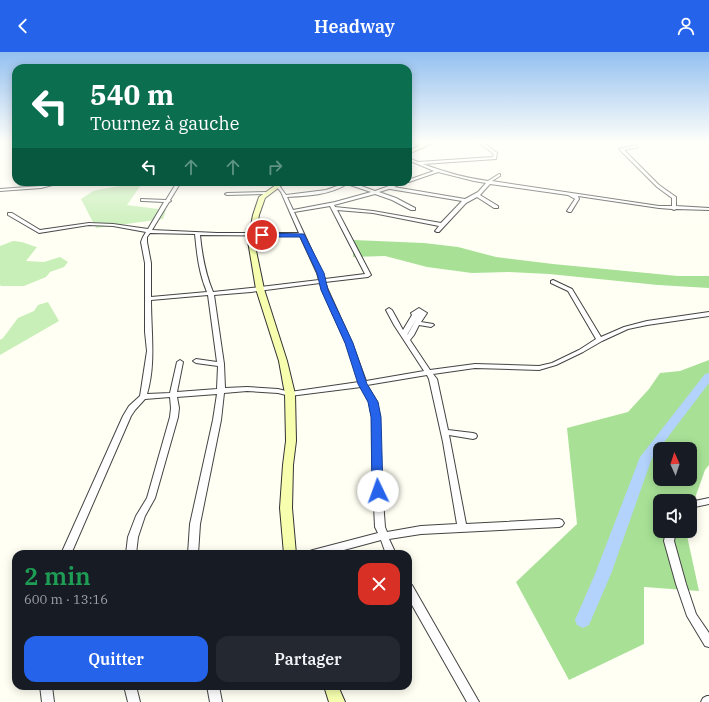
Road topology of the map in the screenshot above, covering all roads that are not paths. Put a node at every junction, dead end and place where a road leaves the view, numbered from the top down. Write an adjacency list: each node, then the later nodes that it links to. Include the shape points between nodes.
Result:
1 (434, 172): 5 (street)
2 (443, 172): 6 (street)
3 (644, 172): 27 (street, via 674,198)
4 (499, 175): 6 (street)
5 (412, 180)
6 (489, 182): 16 (street); 20 (street)
7 (45, 186): 15 (street)
8 (177, 186): 23 (street)
9 (277, 186): 18 (main road)
10 (281, 186): 21 (street)
11 (342, 186): 21 (street, via 303,195)
12 (357, 186): 17 (street)
13 (394, 186): 14 (street)
14 (389, 188): 17 (street); 24 (street)
15 (0, 190)
16 (552, 190): 27 (street); 31 (street, via 577,198)
17 (373, 192): 25 (street); 28 (street)
18 (266, 193): 19 (street); 37 (main road, via 258,207)
19 (227, 194)
20 (477, 195): 24 (street); 26 (street)
21 (284, 196): 30 (street)
22 (143, 200): 23 (street)
23 (169, 201): 34 (street)
24 (467, 201): 33 (street)
25 (333, 206): 30 (street); 33 (street); 39 (street, via 369,274)
26 (496, 207)
27 (674, 208): 29 (street)
28 (413, 209)
29 (709, 209)
30 (292, 211): 38 (street)
31 (570, 211)
32 (10, 214): 34 (street, via 39,232 89,224)
33 (442, 225): 35 (street)
34 (149, 231): 36 (street); 43 (street, via 144,242 148,263)
35 (437, 231)
36 (197, 233): 37 (street); 42 (street, via 201,264)
37 (252, 234): 38 (street); 41 (main road, via 252,251)
38 (302, 235): 39 (street)
39 (322, 281): 41 (street); 54 (street, via 349,343)
40 (553, 282): 49 (street, via 570,290)
41 (260, 289): 42 (street); 56 (main road, via 283,362)
42 (211, 294): 43 (street); 52 (street)
43 (148, 300): 58 (street, via 150,351)
44 (389, 310): 48 (street)
45 (709, 314): 49 (street, via 626,328)
46 (417, 323): 47 (street); 48 (street, via 411,334); 48 (street, via 418,315)
47 (431, 325)
48 (405, 336): 53 (street)
49 (600, 340): 53 (street, via 554,364 539,368 475,366)
50 (196, 361): 52 (street)
51 (180, 362): 57 (street)
52 (221, 364): 55 (street)
53 (429, 372): 54 (street); 59 (street, via 433,379)
54 (363, 384): 56 (street); 65 (street, via 373,402 376,417 377,484)
55 (221, 391): 56 (street, via 247,389); 57 (street); 69 (street, via 195,524)
56 (290, 394): 70 (main road, via 291,441 286,508)
57 (173, 396): 58 (street); 68 (street, via 174,417 151,498 141,516)
58 (143, 397): 67 (street, via 127,416)
59 (445, 432): 60 (street); 64 (street)
60 (473, 436)
61 (709, 500): 62 (street)
62 (697, 503)
63 (559, 523): 64 (street)
64 (462, 527): 65 (street)
65 (383, 536): 71 (street); 72 (street)
66 (670, 538): 74 (street, via 692,616)
67 (68, 550)
68 (132, 550)
69 (193, 550)
70 (290, 550)
71 (329, 550)
72 (389, 550)
73 (412, 595): 83 (street)
74 (709, 642)
75 (46, 690): 79 (street)
76 (131, 690): 80 (street)
77 (213, 690): 81 (street)
78 (332, 690): 82 (main road)
79 (48, 702)
80 (134, 702)
81 (216, 702)
82 (337, 702)
83 (473, 702)

